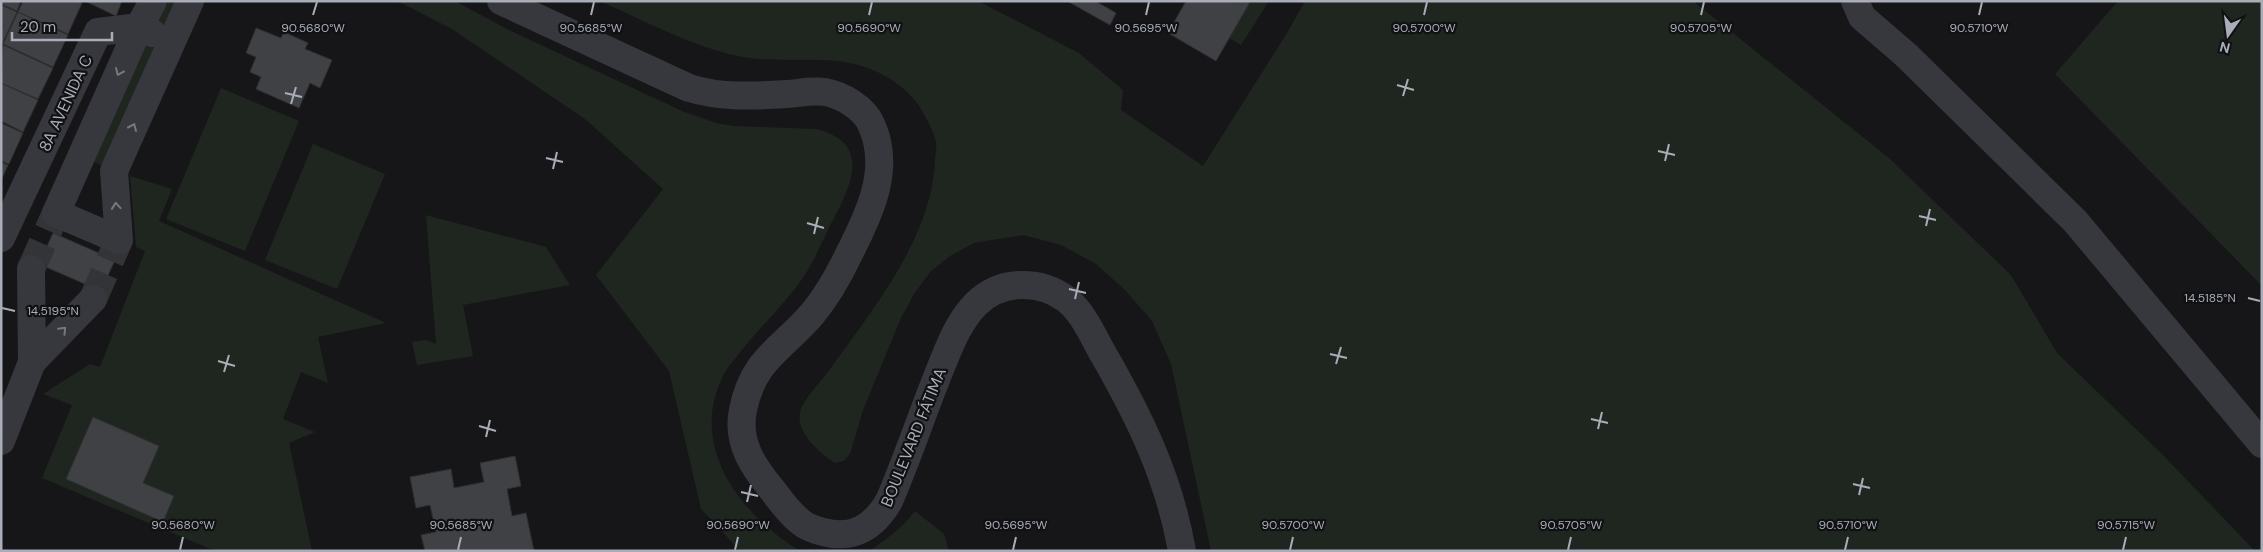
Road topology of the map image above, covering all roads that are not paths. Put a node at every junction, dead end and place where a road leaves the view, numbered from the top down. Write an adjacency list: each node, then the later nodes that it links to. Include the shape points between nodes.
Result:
1 (153, 1): 5 (street)
2 (190, 1): 6 (street)
3 (501, 1): 15 (street, BOULEVARD FÁTIMA, via 689,88 733,96 825,92 850,103 871,123 878,145 879,167 874,198 866,219 840,273 814,312 762,364 742,411 742,436 752,464 803,524 840,535 858,532 874,522 889,501 940,368 966,316 993,291 1033,285 1050,289 1067,300 1079,313 1110,365 1162,472 1178,524)
4 (1856, 1): 14 (street, via 1862,17 1906,55 2075,221)
5 (139, 27): 6 (street); 7 (street, one-way to 7); 9 (street, 8A AVENIDA C, via 98,32)
6 (172, 41): 8 (street, one-way to 6)
7 (81, 156): 8 (street); 8 (street, one-way to 8, via 56,213 119,240)
8 (114, 171)
9 (1, 238)
10 (31, 269): 12 (street)
11 (93, 299): 12 (street, one-way to 11)
12 (32, 362): 13 (street)
13 (1, 441)
14 (2262, 444)
15 (1182, 551)

